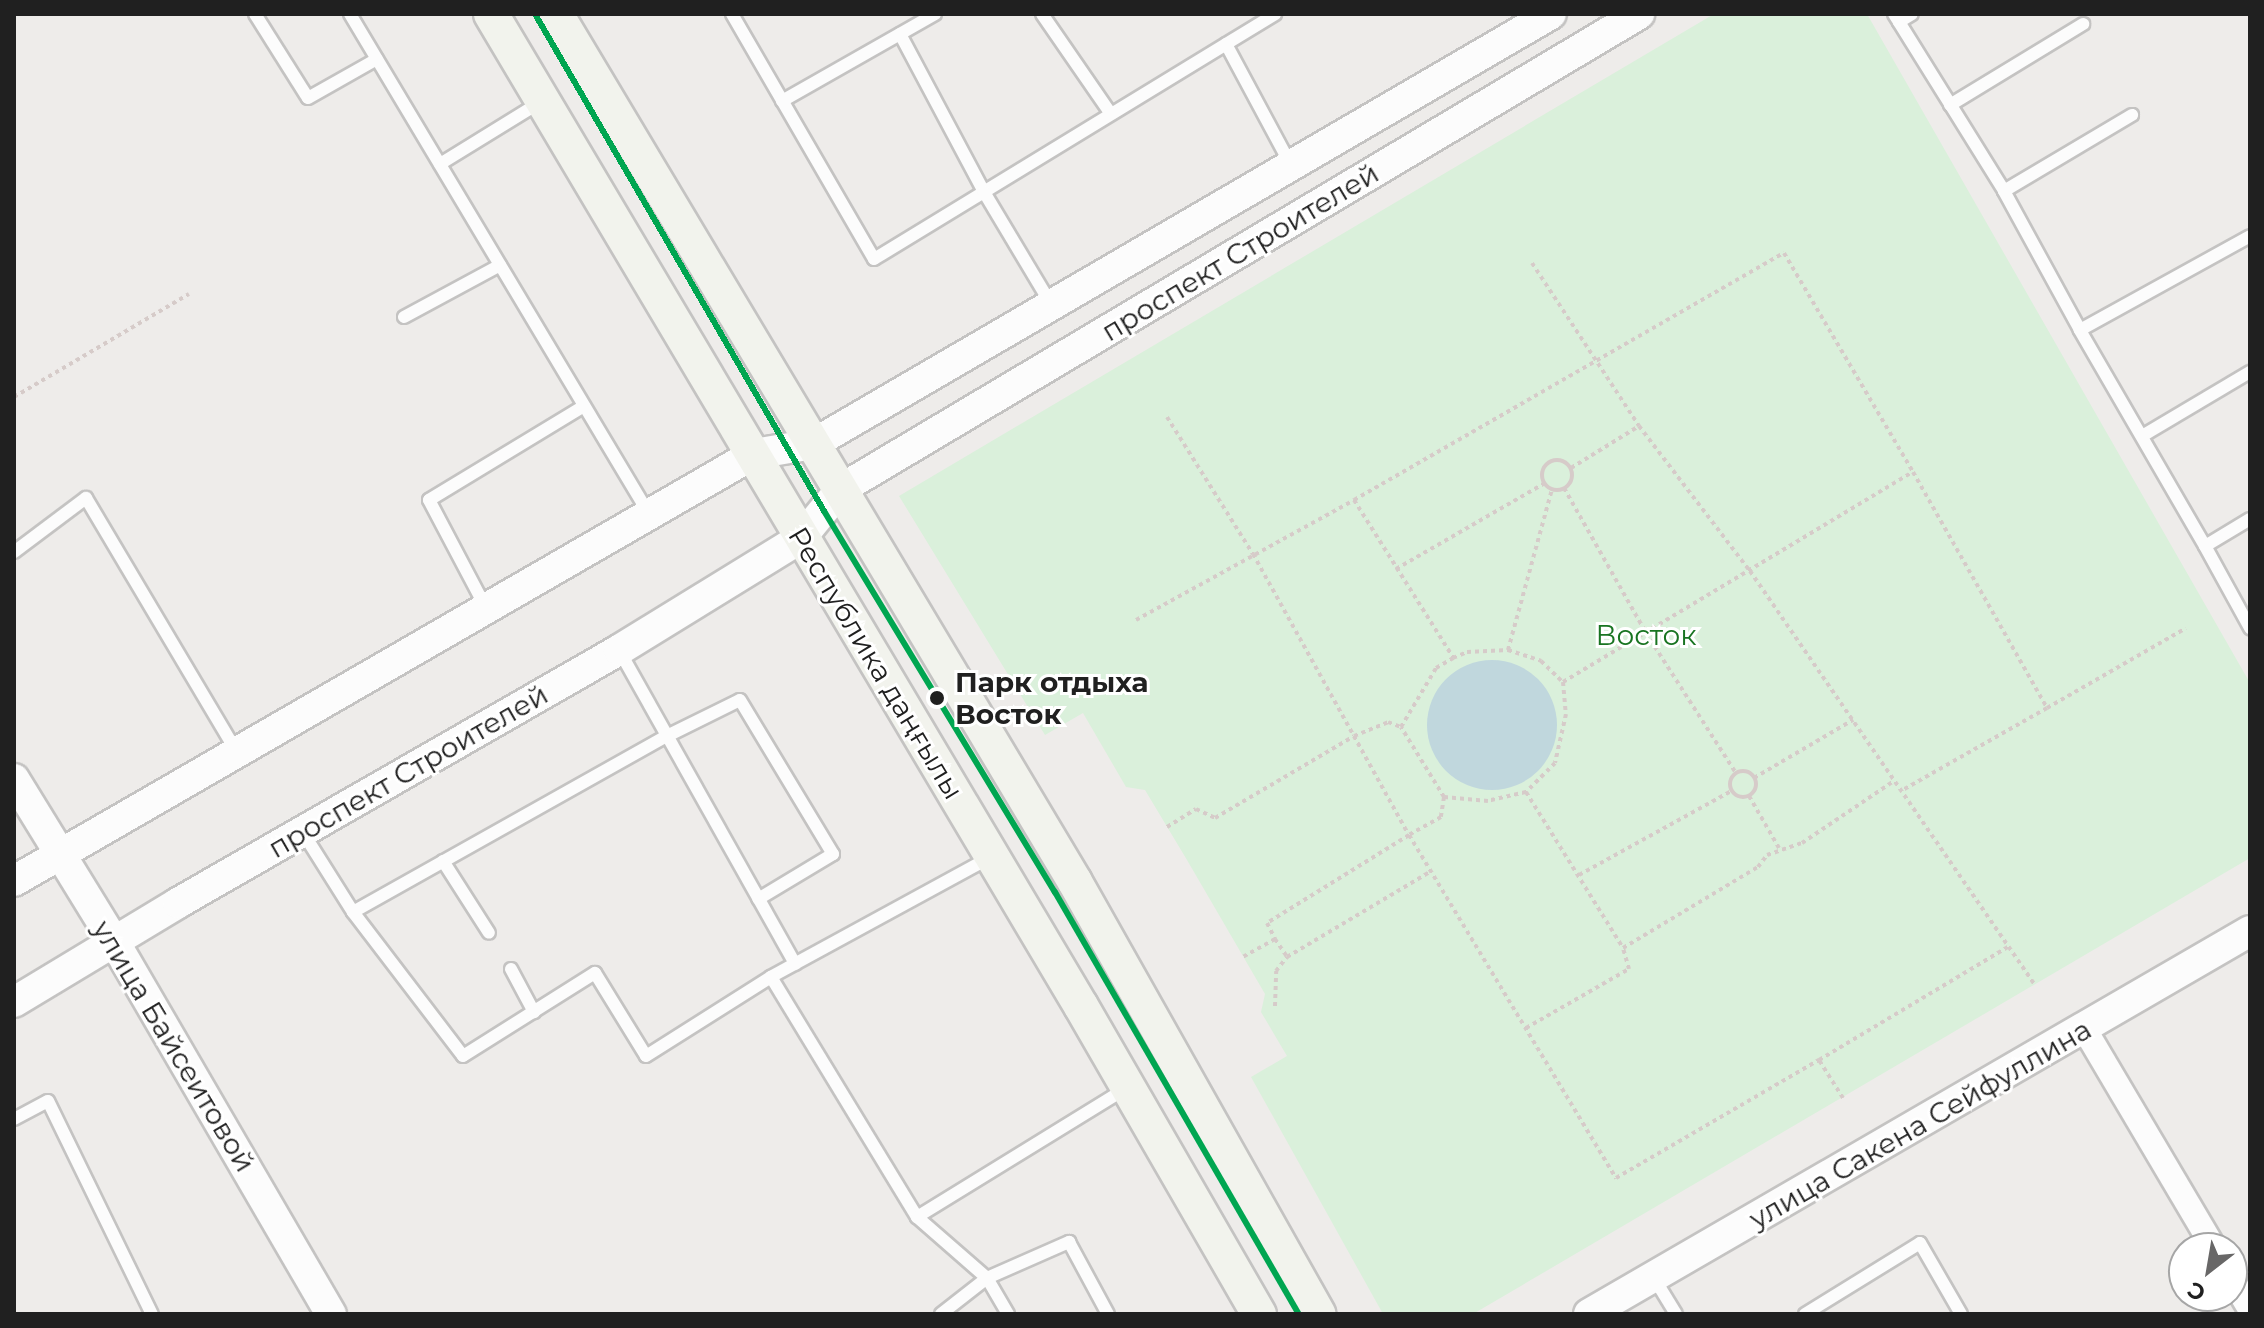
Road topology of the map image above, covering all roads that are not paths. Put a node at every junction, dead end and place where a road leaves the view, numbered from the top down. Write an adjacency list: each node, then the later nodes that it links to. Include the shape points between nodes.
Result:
1 (255, 14): 16 (lane, via 308,98)
2 (350, 14): 16 (lane)
3 (491, 14): 17 (main road, Республика даңғылы)
4 (556, 14): 34 (main road)
5 (732, 14): 18 (lane)
6 (935, 14): 14 (lane)
7 (1042, 14): 20 (lane)
8 (1275, 14): 15 (lane)
9 (1639, 14): 36 (street, проспект Строителей)
10 (1912, 14): 12 (lane)
11 (1543, 16): 23 (street, проспект Строителей)
12 (1896, 18): 19 (lane)
13 (2083, 24): 19 (lane)
14 (900, 34): 18 (lane); 25 (lane)
15 (1226, 44): 20 (lane); 23 (lane)
16 (377, 59): 22 (lane)
17 (543, 101): 22 (lane); 35 (main road, Республика даңғылы)
18 (782, 101): 25 (lane, via 874,259)
19 (1950, 105): 24 (lane)
20 (1111, 114): 25 (lane)
21 (2132, 115): 24 (lane)
22 (440, 164): 27 (lane)
23 (1291, 165): 28 (street, проспект Строителей)
24 (2004, 191): 30 (lane)
25 (984, 192): 28 (lane)
26 (2250, 236): 30 (lane)
27 (500, 265): 29 (lane); 32 (lane)
28 (1051, 304): 34 (street, проспект Строителей)
29 (404, 317)
30 (2080, 330): 33 (lane)
31 (2250, 372): 33 (lane)
32 (584, 406): 37 (lane); 42 (lane, via 429,500)
33 (2142, 436): 40 (lane)
34 (813, 444): 35 (street); 36 (main road)
35 (754, 454): 37 (street); 39 (main road, Республика даңғылы)
36 (841, 489): 39 (street, проспект Строителей); 76 (main road, via 1075,882)
37 (649, 514): 42 (street)
38 (2250, 519): 40 (lane)
39 (801, 538): 44 (street, проспект Строителей); 50 (main road, Республика даңғылы)
40 (2205, 546): 43 (lane)
41 (14, 552): 46 (lane, via 86,498)
42 (486, 608): 46 (street)
43 (2250, 628)
44 (619, 650): 45 (lane); 48 (street, проспект Строителей)
45 (667, 736): 51 (lane); 53 (lane); 53 (lane, via 740,700 833,854)
46 (237, 752): 49 (street)
47 (14, 779): 49 (street, улица Байсеитовой)
48 (302, 831): 54 (lane); 57 (street, проспект Строителей)
49 (58, 854): 52 (street); 57 (street, улица Байсеитовой)
50 (991, 856): 58 (lane); 64 (main road, Республика даңғылы)
51 (443, 861): 54 (lane); 56 (lane)
52 (14, 881)
53 (758, 899): 58 (lane)
54 (353, 912): 62 (lane, via 463,1056)
55 (2250, 931): 63 (street, улица Сакена Сейфуллина)
56 (489, 933)
57 (115, 943): 61 (street, проспект Строителей); 70 (street, улица Байсеитовой)
58 (795, 964): 60 (lane)
59 (511, 969): 62 (lane)
60 (771, 977): 62 (lane, via 646,1056 595,973); 66 (lane)
61 (14, 1002)
62 (534, 1012)
63 (2085, 1030): 67 (street); 69 (street, улица Сакена Сейфуллина)
64 (1128, 1087): 66 (lane); 75 (main road, Республика даңғылы)
65 (14, 1119): 71 (lane, via 48,1101)
66 (917, 1217): 68 (lane)
67 (2205, 1232)
68 (987, 1278): 72 (lane); 73 (lane); 74 (lane, via 1069,1242)
69 (1654, 1278): 77 (street, улица Сакена Сейфуллина); 78 (lane)
70 (326, 1312)
71 (152, 1314)
72 (941, 1314)
73 (1008, 1314)
74 (1108, 1314)
75 (1259, 1314)
76 (1318, 1314)
77 (1589, 1314)
78 (1676, 1314)
79 (1805, 1314): 80 (lane, via 1920,1243)
80 (1961, 1314)

